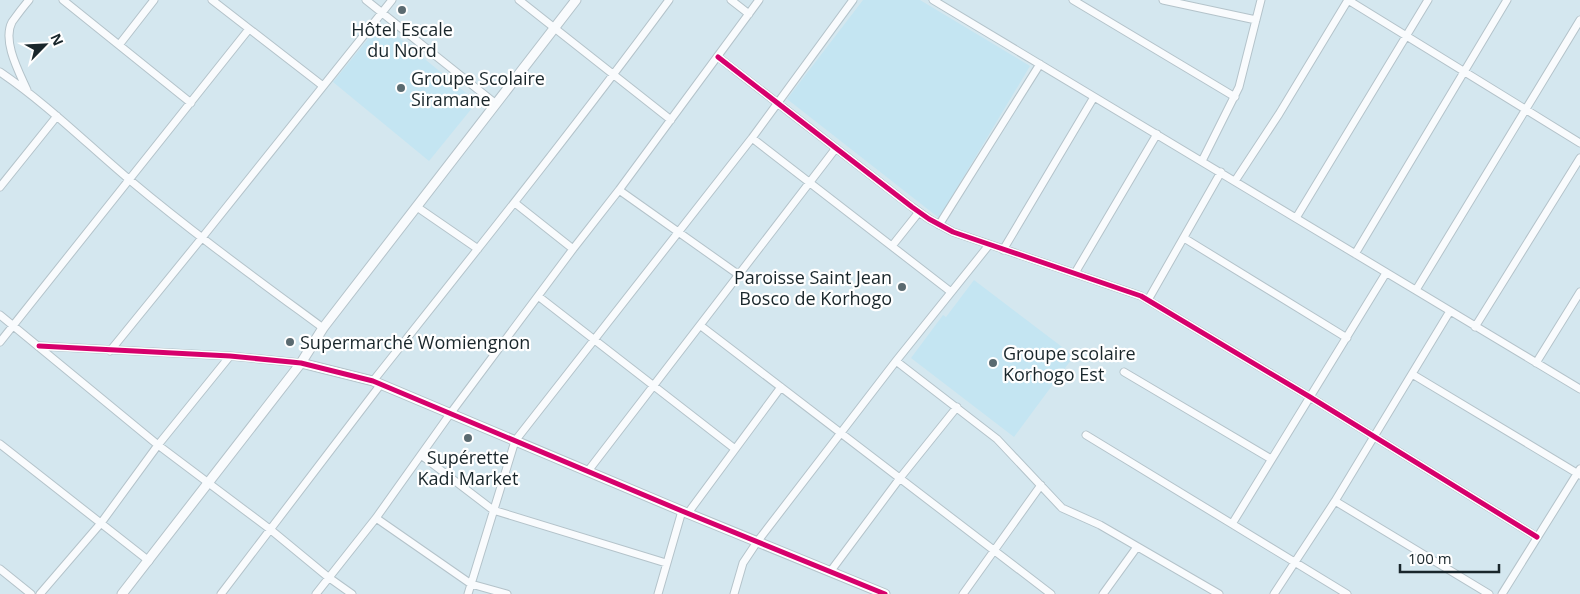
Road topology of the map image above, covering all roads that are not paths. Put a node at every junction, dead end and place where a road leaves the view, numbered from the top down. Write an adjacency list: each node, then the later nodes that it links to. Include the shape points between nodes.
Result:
1 (29, 0): 34 (street, via 11,24 8,39)
2 (63, 0): 27 (street)
3 (154, 0): 27 (street)
4 (212, 0): 25 (street)
5 (366, 0): 20 (street)
6 (392, 0): 20 (street)
7 (519, 0): 24 (street)
8 (576, 0): 24 (main road)
9 (669, 0): 32 (street)
10 (731, 0): 21 (street)
11 (759, 0): 21 (street)
12 (853, 0): 38 (street)
13 (933, 0): 29 (street)
14 (1073, 0): 36 (street)
15 (1163, 0): 22 (street)
16 (1261, 0): 22 (street)
17 (1348, 0): 26 (street); 51 (street)
18 (1428, 0): 26 (street)
19 (1507, 0): 31 (street)
20 (382, 12): 33 (street); 39 (street)
21 (749, 14): 28 (street)
22 (1256, 20): 36 (street, via 1244,74)
23 (1580, 20): 40 (street)
24 (554, 28): 32 (street); 39 (main road)
25 (249, 29): 33 (street); 37 (street)
26 (1406, 37): 31 (street); 58 (street)
27 (119, 45): 37 (street)
28 (718, 57): 38 (street); 42 (street)
29 (1040, 64): 35 (street); 59 (street)
30 (0, 72): 34 (street)
31 (1464, 72): 40 (street); 68 (street)
32 (614, 75): 42 (street); 55 (street)
33 (323, 86): 62 (street)
34 (27, 90): 41 (street)
35 (1094, 97): 43 (street); 67 (street)
36 (1235, 97): 48 (street)
37 (191, 102): 50 (street)
38 (778, 103): 44 (street); 46 (street)
39 (496, 104): 56 (main road)
40 (1526, 110): 45 (street); 72 (street)
41 (56, 116): 50 (street); 53 (street)
42 (671, 120): 54 (street)
43 (1157, 134): 48 (street); 69 (street)
44 (752, 138): 52 (street); 60 (street)
45 (1580, 143)
46 (836, 148): 52 (street); 57 (street)
47 (1580, 158): 81 (street)
48 (1202, 161): 49 (street)
49 (1220, 172): 51 (street); 61 (street)
50 (129, 180): 62 (street); 79 (street)
51 (1235, 181): 58 (street)
52 (810, 184): 64 (street); 71 (street)
53 (0, 187)
54 (619, 190): 60 (street); 66 (street)
55 (514, 203): 65 (street); 66 (street)
56 (417, 207): 65 (street); 82 (main road)
57 (919, 212): 59 (street); 64 (street)
58 (1296, 218): 68 (street)
59 (939, 225): 63 (street)
60 (679, 232): 71 (street); 84 (street)
61 (1184, 238): 76 (street); 83 (street)
62 (201, 239): 82 (street); 87 (street)
63 (989, 245): 67 (street); 73 (street)
64 (892, 246): 73 (street)
65 (478, 249): 94 (street)
66 (573, 249): 75 (street)
67 (1003, 250): 69 (street)
68 (1355, 254): 70 (street)
69 (1075, 273): 76 (street)
70 (1386, 273): 72 (street); 83 (street)
71 (739, 275): 80 (street)
72 (1416, 290): 77 (street)
73 (951, 292): 89 (street)
74 (1580, 292): 91 (street)
75 (538, 296): 84 (street); 100 (street)
76 (1148, 300): 98 (street)
77 (1450, 311): 81 (street); 93 (street)
78 (0, 315): 79 (street)
79 (13, 325): 85 (street); 86 (street)
80 (701, 326): 95 (street); 96 (street)
81 (1476, 326): 91 (street)
82 (323, 328): 90 (main road)
83 (1347, 338): 98 (street)
84 (594, 339): 95 (street); 104 (street)
85 (1, 341)
86 (40, 346): 87 (street); 106 (street)
87 (110, 351): 88 (street)
88 (230, 356): 90 (street); 106 (street)
89 (896, 361): 99 (street); 101 (street)
90 (301, 363): 94 (main road); 113 (main road)
91 (1536, 363): 97 (street)
92 (1124, 372): 109 (street)
93 (1412, 374): 103 (street); 111 (street)
94 (377, 382): 100 (main road); 121 (street)
95 (653, 386): 107 (street); 110 (street)
96 (782, 388): 101 (street); 107 (street)
97 (1580, 390)
98 (1310, 397): 103 (street); 109 (street)
99 (957, 407): 112 (street); 114 (street, via 997,439)
100 (450, 414): 104 (main road); 108 (street)
101 (842, 433): 112 (street); 123 (street)
102 (1086, 435): 120 (street)
103 (1373, 438): 115 (street); 122 (street)
104 (515, 441): 110 (main road); 116 (street)
105 (0, 444): 119 (street)
106 (158, 445): 113 (street); 119 (street)
107 (735, 449): 117 (street)
108 (421, 455): 116 (street); 118 (street)
109 (1271, 459): 120 (street)
110 (588, 471): 117 (main road)
111 (1579, 472): 122 (street)
112 (900, 478): 125 (street); 130 (street)
113 (208, 483): 121 (street); 126 (main road)
114 (1042, 486): 124 (street, via 1062,508); 125 (street)
115 (1335, 500): 128 (street); 151 (street)
116 (493, 510): 127 (street); 132 (street)
117 (685, 512): 123 (main road); 127 (street)
118 (376, 518): 131 (street); 132 (street)
119 (100, 524): 126 (street); 135 (street)
120 (1232, 524): 128 (street)
121 (271, 530): 131 (street); 137 (street)
122 (1537, 538): 152 (street)
123 (757, 542): 130 (main road); 143 (street, via 743,563)
124 (1137, 546): 147 (street); 148 (street)
125 (994, 550): 145 (street); 146 (street)
126 (149, 561): 136 (main road)
127 (666, 563): 142 (street)
128 (1295, 563): 133 (street); 149 (street)
129 (0, 569): 134 (street)
130 (830, 572): 144 (main road)
131 (328, 577): 138 (street); 139 (street)
132 (471, 584): 140 (street); 141 (street)
133 (1334, 591): 150 (street)
134 (31, 594)
135 (40, 594)
136 (122, 594)
137 (221, 594)
138 (316, 594)
139 (352, 594)
140 (468, 594)
141 (507, 594)
142 (658, 594)
143 (734, 594)
144 (886, 594)
145 (963, 594)
146 (1050, 594)
147 (1103, 594)
148 (1219, 594)
149 (1274, 594)
150 (1347, 594)
151 (1489, 594)
152 (1502, 594)

